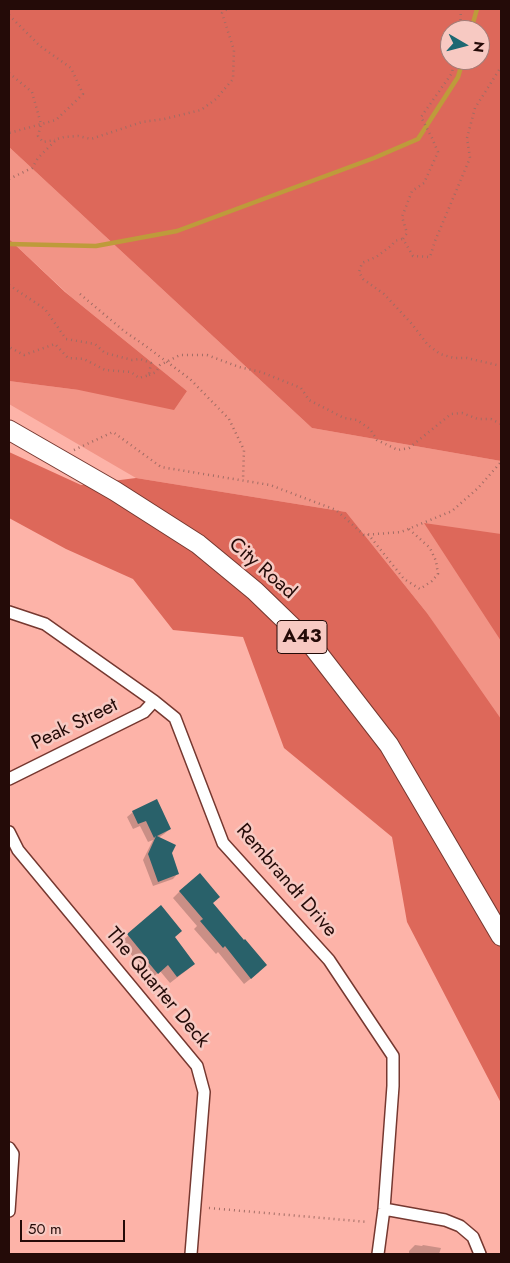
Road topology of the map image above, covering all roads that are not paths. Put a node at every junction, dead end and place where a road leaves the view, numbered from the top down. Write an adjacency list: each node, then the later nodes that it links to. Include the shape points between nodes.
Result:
1 (9, 430): 6 (highway, City Road / A43, via 115,491 198,544 255,591 314,648 389,745)
2 (9, 612): 3 (street, Rembrandt Drive, via 46,624)
3 (154, 701): 4 (street, Peak Street, via 144,712); 8 (street, Rembrandt Drive, via 175,718 223,843 329,960 393,1056)
4 (9, 779)
5 (9, 832): 10 (street, The Quarter Deck, via 18,850 197,1066 204,1092)
6 (501, 936)
7 (9, 1148): 9 (street, via 13,1154)
8 (384, 1209): 11 (street, Rembrandt Drive); 12 (street, via 445,1220 460,1226 473,1238)
9 (9, 1211)
10 (191, 1254)
11 (378, 1254)
12 (480, 1254)

